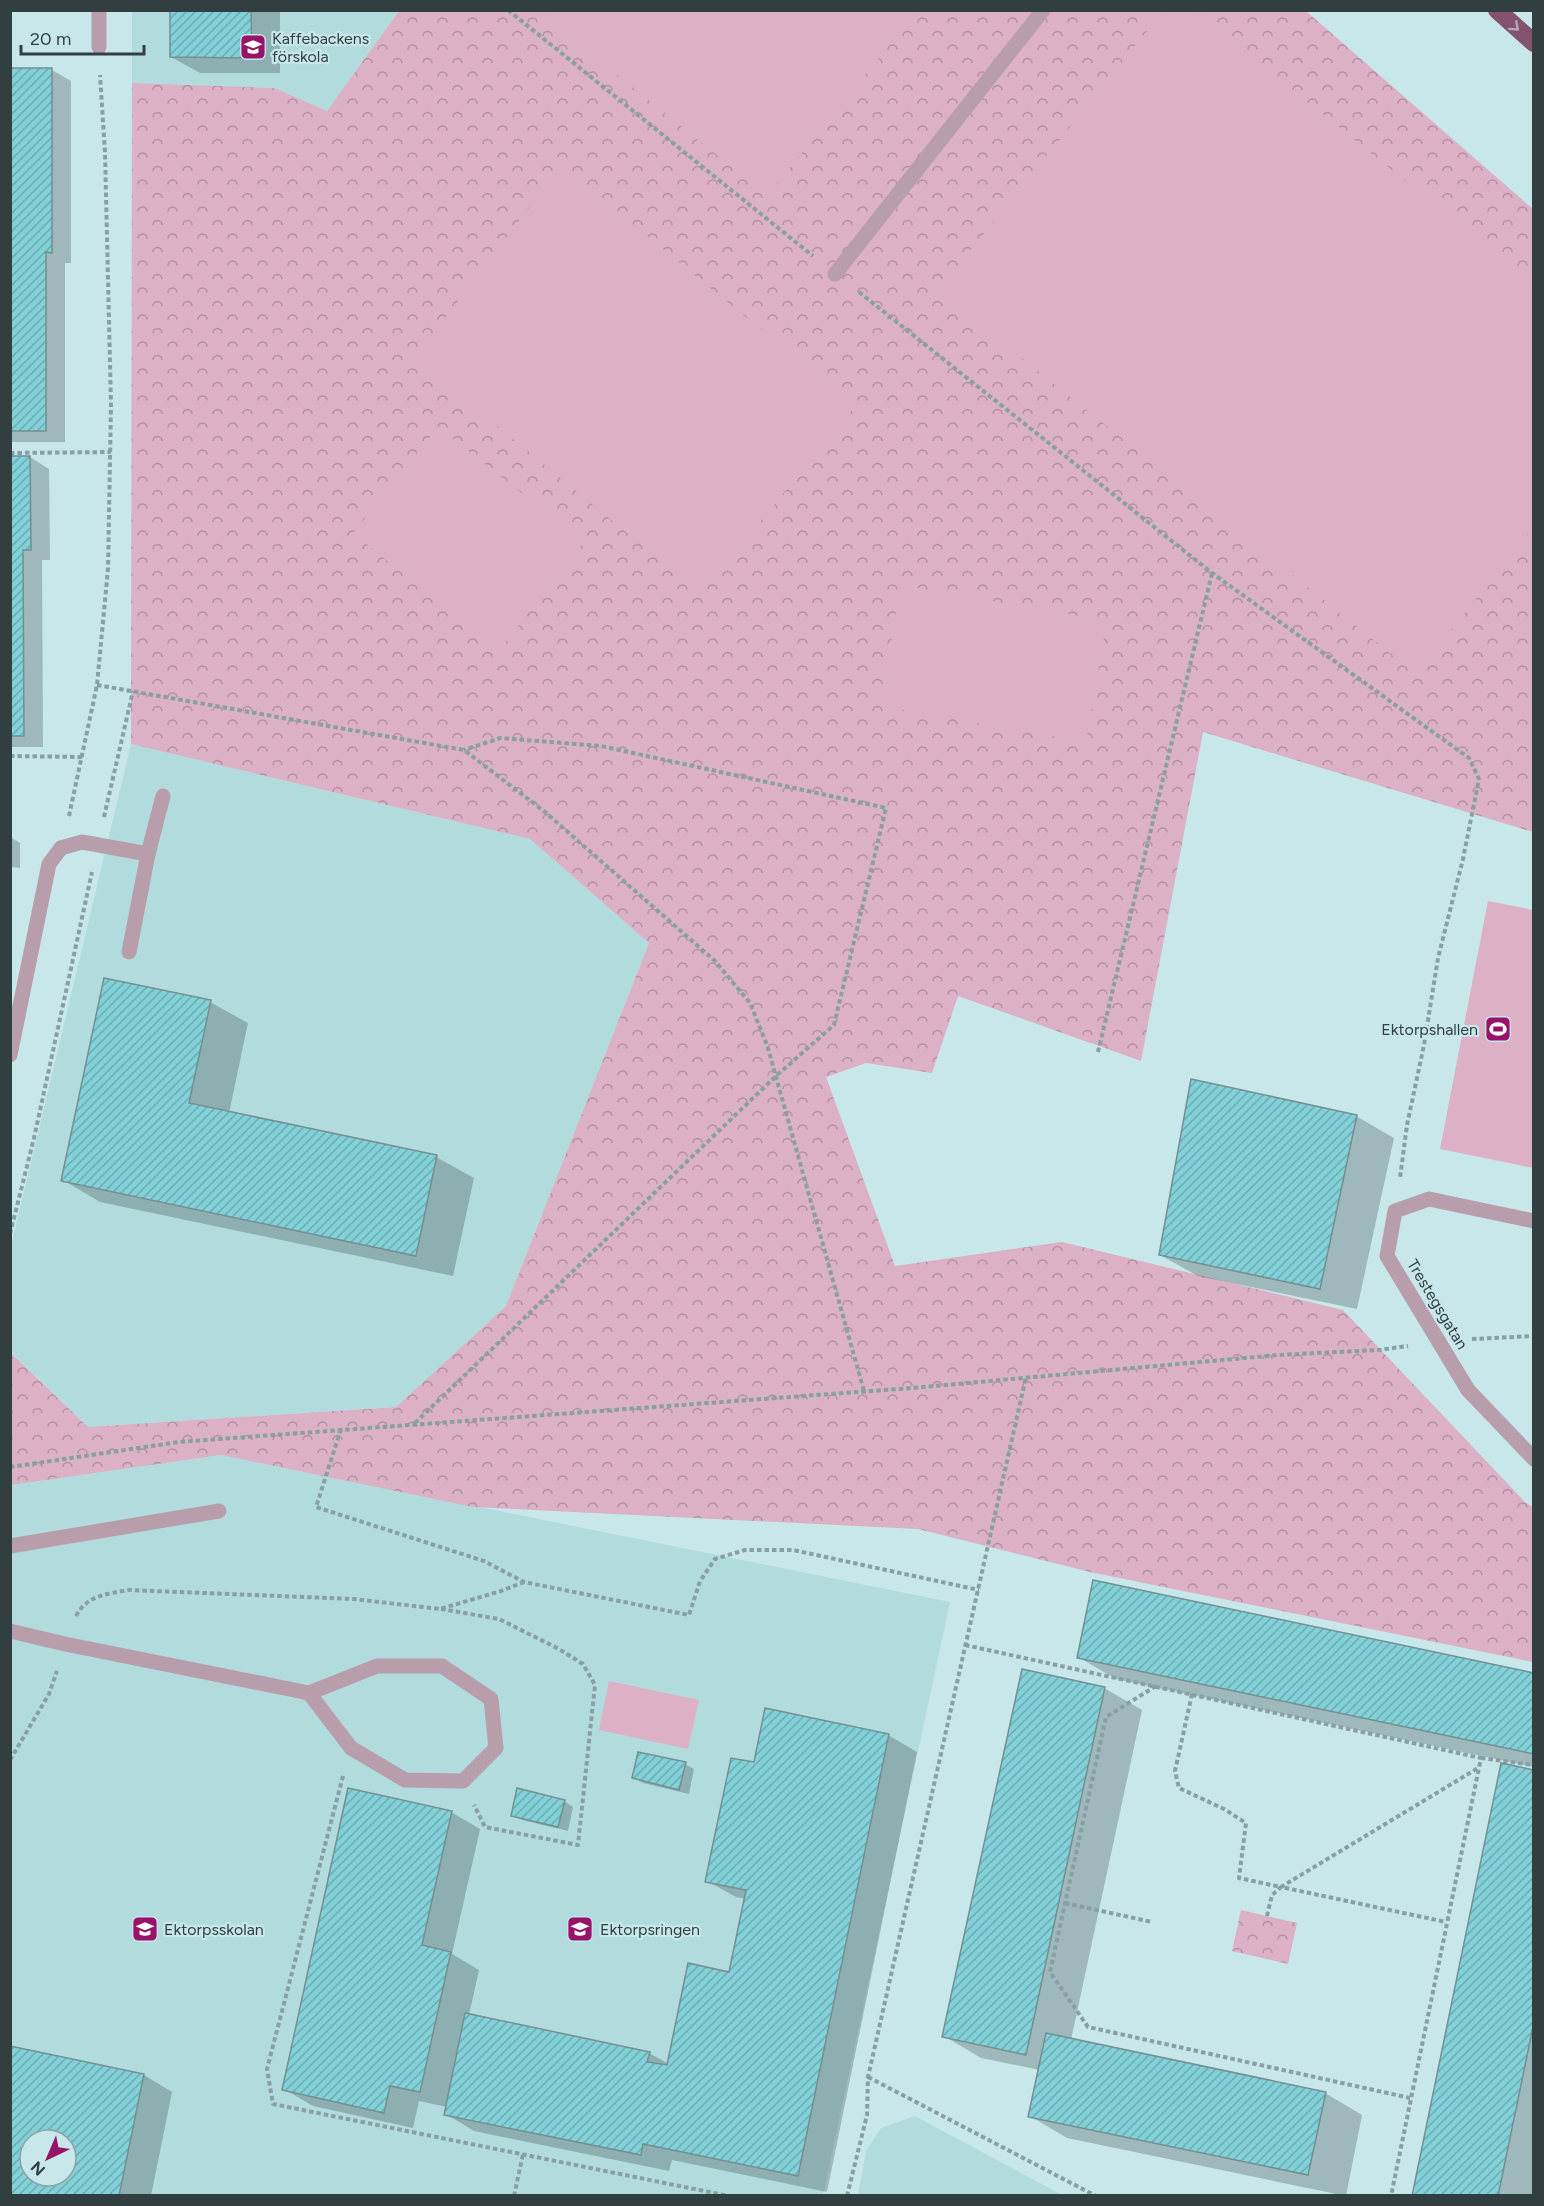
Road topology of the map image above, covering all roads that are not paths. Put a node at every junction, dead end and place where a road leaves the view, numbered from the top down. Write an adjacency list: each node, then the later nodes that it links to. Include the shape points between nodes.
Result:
1 (99, 10): 5 (street)
2 (1043, 10): 6 (street)
3 (1497, 10): 4 (highway, one-way to 4)
4 (1533, 43)
5 (99, 47)
6 (836, 274)
7 (163, 796): 8 (street)
8 (148, 854): 9 (street); 10 (street, via 82,842 62,848 50,864)
9 (129, 952)
10 (10, 1055)
11 (1533, 1221): 12 (street, Trestegsgatan, via 1429,1199 1395,1211 1387,1256 1468,1390)
12 (1533, 1459)
13 (219, 1511): 14 (street)
14 (10, 1546)
15 (10, 1631): 16 (street)
16 (309, 1692): 16 (street, via 377,1666 442,1666 491,1699 496,1748 463,1781 405,1780 351,1748)

